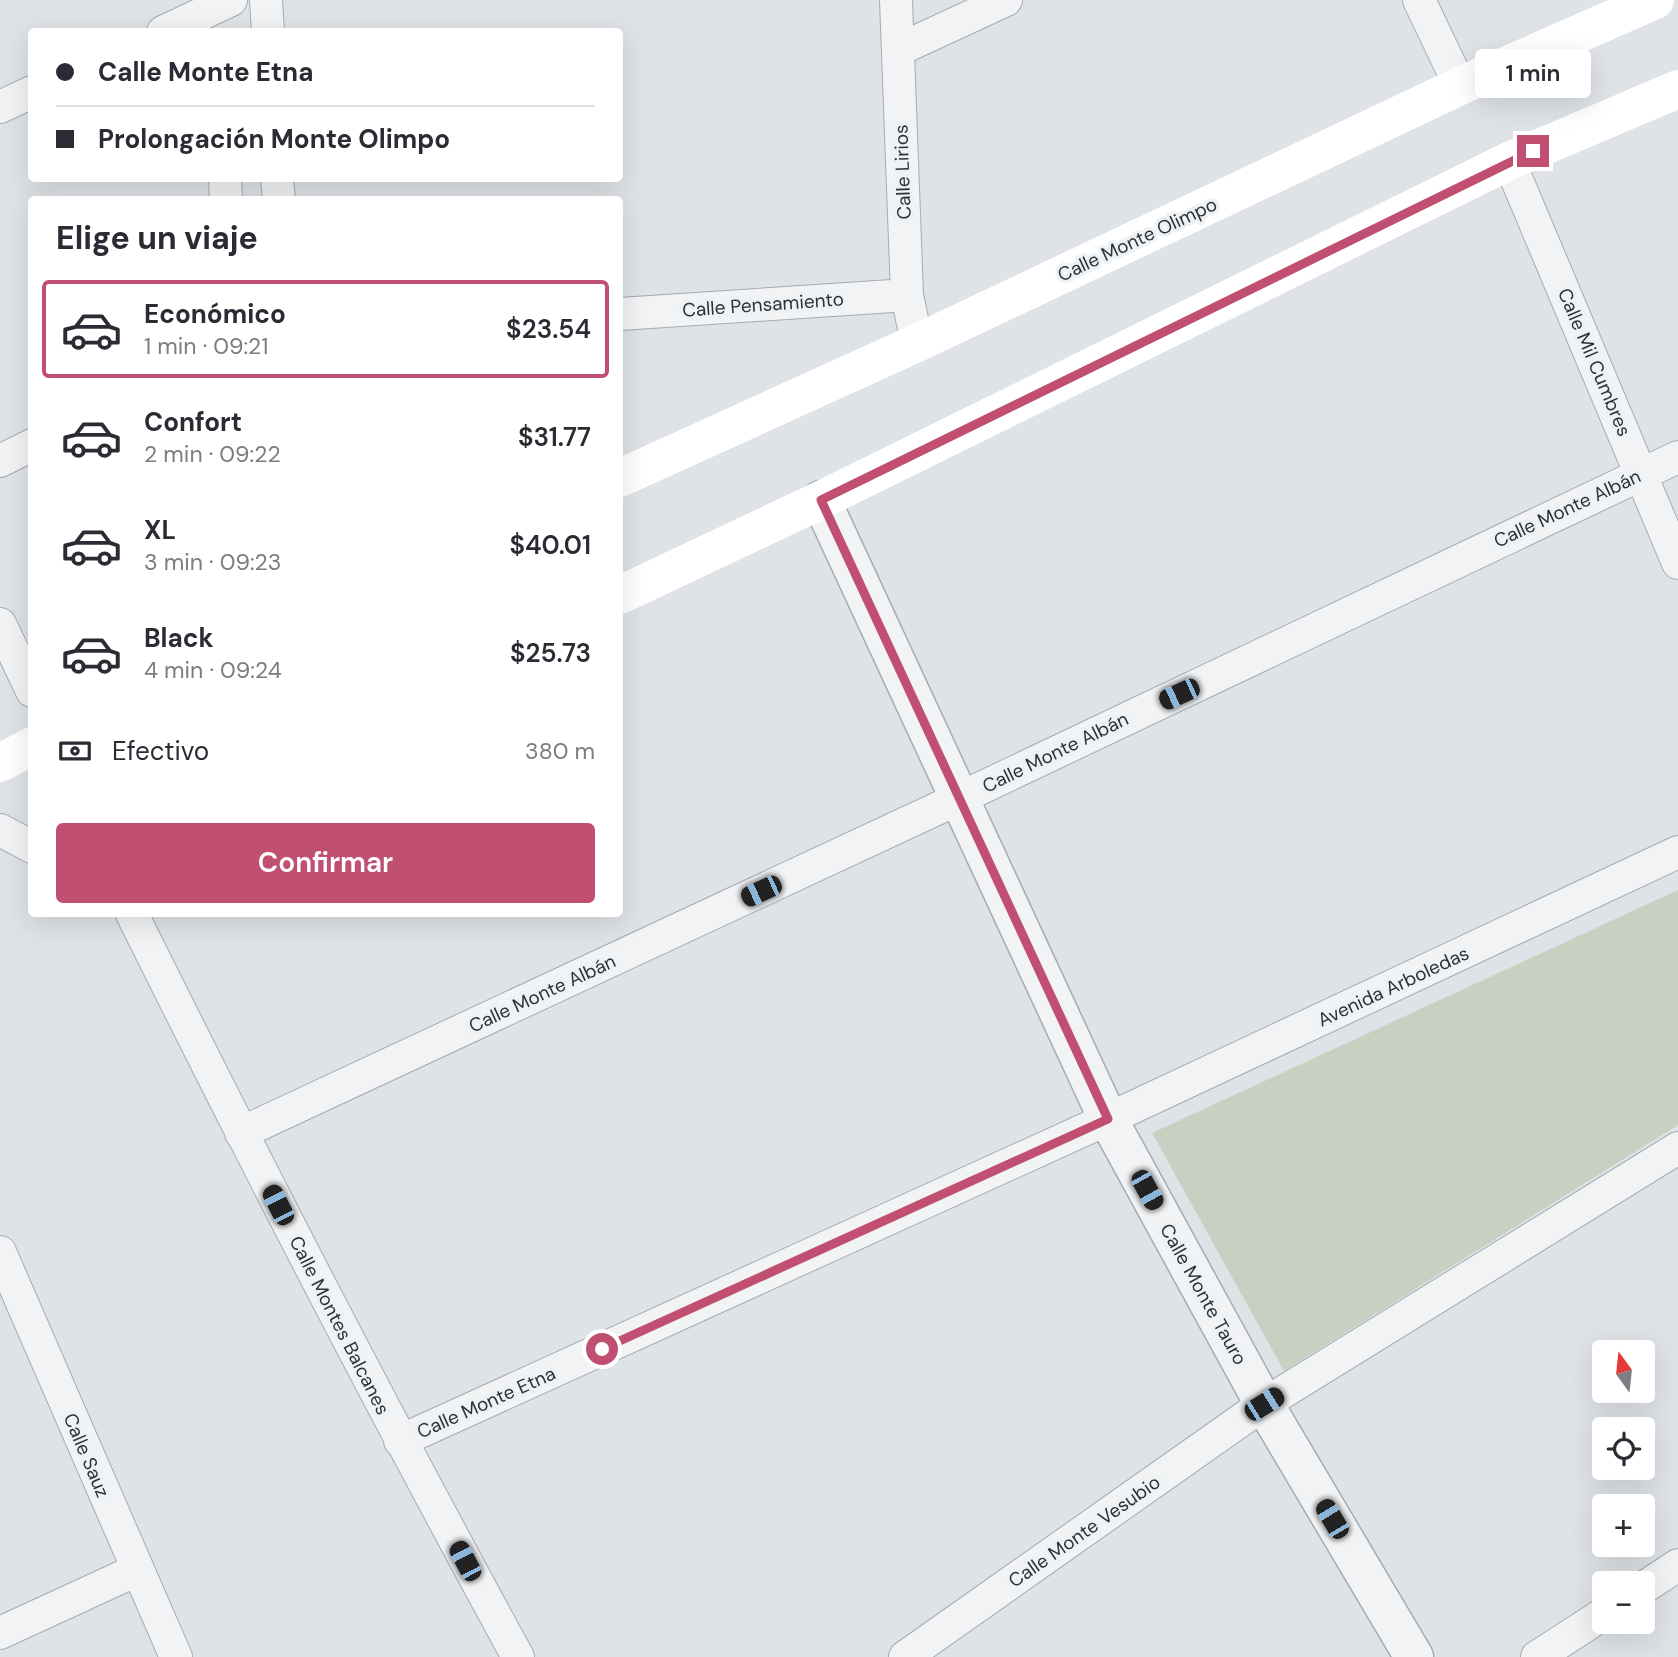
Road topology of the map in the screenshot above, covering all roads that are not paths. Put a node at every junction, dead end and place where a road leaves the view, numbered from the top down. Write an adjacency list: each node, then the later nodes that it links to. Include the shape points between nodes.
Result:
1 (266, 0): 8 (street)
2 (896, 0): 9 (street, Calle Lirios)
3 (1006, 0): 9 (street)
4 (1419, 0): 10 (street)
5 (1655, 0): 10 (main road, Calle Monte Olimpo)
6 (221, 9): 7 (street)
7 (173, 28)
8 (268, 28)
9 (898, 50): 15 (street, Calle Lirios)
10 (1460, 86): 17 (main road, Calle Monte Olimpo)
11 (1678, 89): 14 (main road)
12 (28, 94): 13 (street)
13 (0, 107)
14 (1509, 161): 21 (street, Calle Mil Cumbres); 23 (main road)
15 (907, 295): 16 (street, Calle Pensamiento); 17 (street, Calle Lirios)
16 (623, 314)
17 (917, 343): 22 (main road, Calle Monte Olimpo)
18 (28, 447): 20 (street)
19 (1678, 457): 21 (street, Calle Monte Albán)
20 (0, 461)
21 (1642, 472): 24 (street, Calle Mil Cumbres); 30 (street, Calle Monte Albán)
22 (623, 477)
23 (821, 500): 25 (main road); 30 (street, Calle Monte Tauro)
24 (1678, 562)
25 (623, 594)
26 (0, 624): 27 (street)
27 (28, 683)
28 (28, 748): 29 (main road)
29 (0, 763)
30 (960, 798): 35 (street, Calle Monte Tauro); 36 (street, Calle Monte Albán)
31 (0, 830): 32 (street)
32 (28, 845)
33 (1678, 852): 35 (street, Avenida Arboledas)
34 (133, 917): 36 (street, Calle Montes Balcanes)
35 (1108, 1119): 39 (street, Calle Monte Tauro); 40 (street, Calle Monte Etna)
36 (241, 1133): 40 (street, Calle Montes Balcanes)
37 (1678, 1148): 39 (street)
38 (3, 1270): 42 (street, Calle Sauz)
39 (1264, 1404): 48 (street, Calle Monte Vesubio); 49 (street, Calle Monte Tauro)
40 (400, 1441): 47 (street, Calle Montes Balcanes)
41 (1678, 1565): 43 (street)
42 (137, 1570): 45 (street); 46 (street, Calle Sauz)
43 (1655, 1580)
44 (1592, 1621): 50 (street)
45 (0, 1633)
46 (176, 1657)
47 (518, 1657)
48 (905, 1657)
49 (1414, 1657)
50 (1536, 1657)

